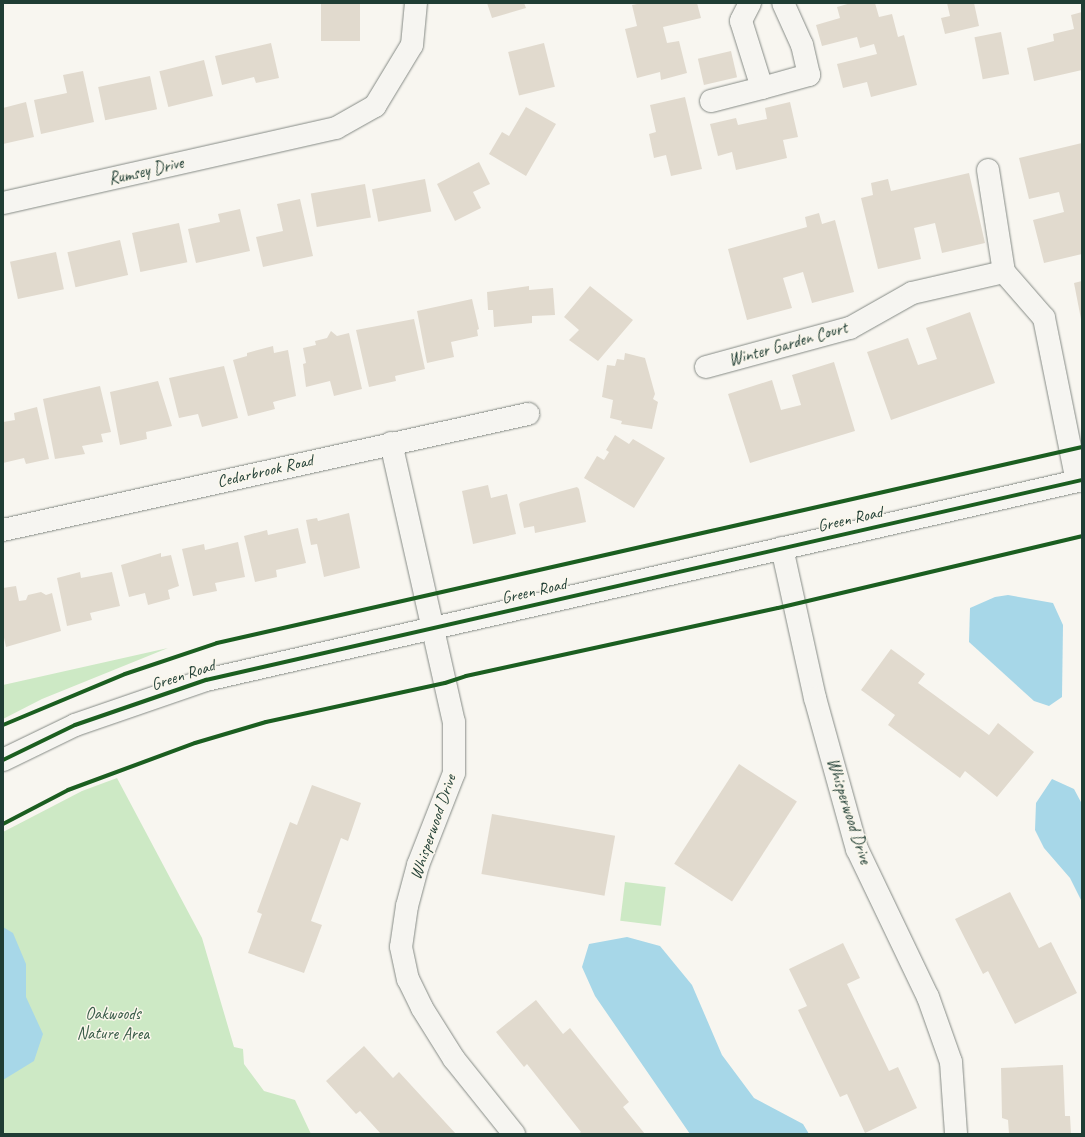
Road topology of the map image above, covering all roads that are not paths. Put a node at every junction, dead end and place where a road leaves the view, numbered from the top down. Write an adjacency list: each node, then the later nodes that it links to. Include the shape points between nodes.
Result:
1 (416, 3): 7 (street, Rumsey Drive, via 412,46 375,106 336,128)
2 (750, 3): 4 (street, via 741,21)
3 (783, 3): 4 (street, via 802,45 809,75)
4 (762, 88): 5 (street)
5 (711, 101)
6 (988, 170): 8 (street)
7 (3, 203)
8 (1004, 272): 9 (street, Winter Garden Court, via 912,293 850,328); 12 (street, via 1044,318)
9 (706, 367)
10 (528, 414): 11 (street, Cedarbrook Road)
11 (391, 443): 13 (street, Cedarbrook Road); 15 (street, Whisperwood Drive)
12 (1080, 480): 14 (street, Green Road)
13 (3, 530)
14 (782, 548): 15 (street, Green Road); 18 (street, Whisperwood Drive, via 814,698 857,849 928,997 951,1062)
15 (433, 627): 16 (street, Green Road, via 206,680 75,725); 17 (street, Whisperwood Drive, via 454,722 454,773 418,865 407,906 402,947 408,979 422,1008 454,1059)
16 (3, 760)
17 (514, 1134)
18 (956, 1134)

